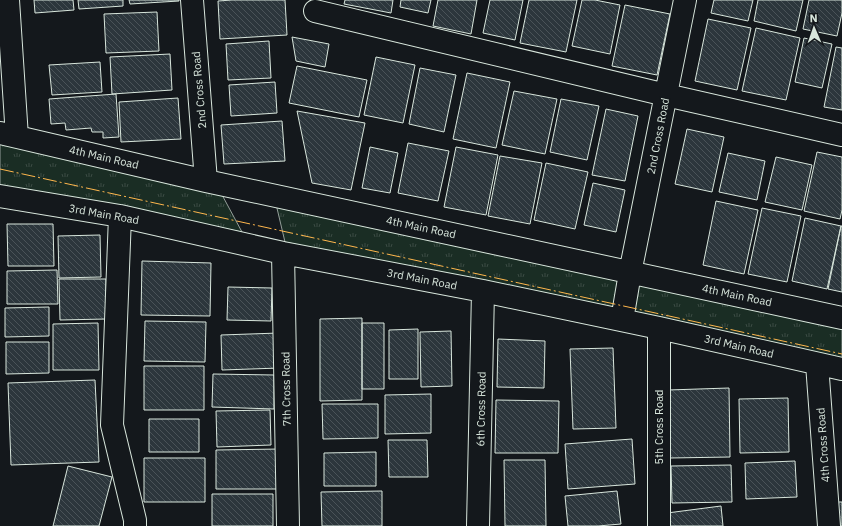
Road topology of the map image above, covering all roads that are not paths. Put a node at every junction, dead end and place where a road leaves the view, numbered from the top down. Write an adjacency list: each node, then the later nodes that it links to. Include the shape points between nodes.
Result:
1 (8, 0): 7 (street)
2 (192, 0): 8 (street, 2nd Cross Road)
3 (685, 0): 5 (street, 2nd Cross Road)
4 (315, 11): 5 (street)
5 (666, 95): 6 (street); 12 (street, 2nd Cross Road)
6 (842, 134)
7 (9, 135): 8 (street, 4th Main Road)
8 (206, 181): 12 (street, 4th Main Road)
9 (0, 196): 10 (street, 3rd Main Road)
10 (120, 216): 11 (street, 3rd Main Road); 19 (street, via 112,425)
11 (283, 252): 13 (street, 3rd Main Road); 20 (street, 7th Cross Road)
12 (630, 273): 14 (street, 4th Main Road); 15 (street, 2nd Cross Road)
13 (483, 291): 15 (street, 3rd Main Road); 21 (street, 6th Cross Road)
14 (842, 318)
15 (622, 320): 16 (street, 3rd Main Road)
16 (660, 328): 17 (street, 3rd Main Road); 22 (street, 5th Cross Road)
17 (817, 364): 18 (street, 3rd Main Road); 23 (street, 4th Cross Road)
18 (842, 369)
19 (135, 526)
20 (288, 526)
21 (478, 526)
22 (659, 526)
23 (829, 526)

